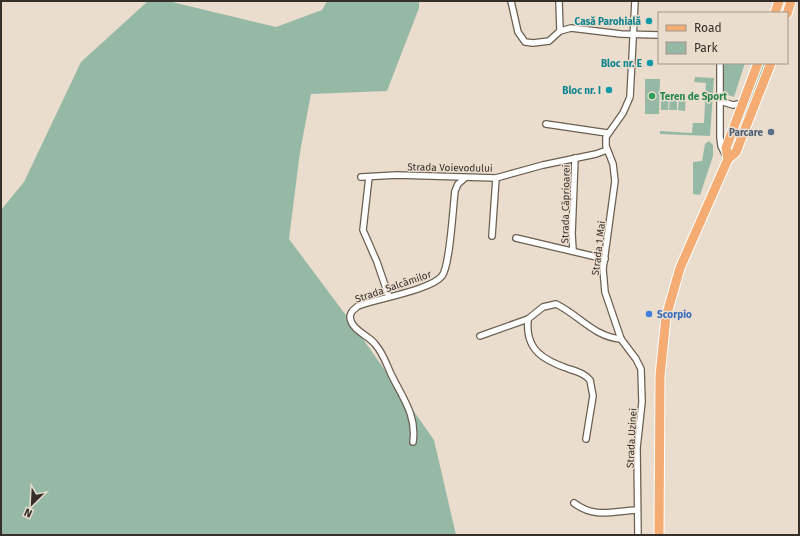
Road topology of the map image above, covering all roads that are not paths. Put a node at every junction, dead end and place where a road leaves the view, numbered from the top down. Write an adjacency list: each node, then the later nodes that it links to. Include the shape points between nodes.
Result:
1 (511, 1): 8 (street, via 518,32 525,42 549,40)
2 (559, 1): 8 (street)
3 (635, 1): 9 (street)
4 (779, 1): 6 (main road)
5 (791, 1): 7 (main road)
6 (775, 12)
7 (788, 12)
8 (560, 31): 9 (street, via 571,28)
9 (634, 35): 10 (street); 17 (street, via 630,97 623,113)
10 (658, 35)
11 (720, 64): 14 (street)
12 (758, 64): 15 (main road)
13 (771, 64): 20 (main road, via 736,152)
14 (720, 100): 15 (street, via 733,105); 20 (street, via 721,146)
15 (744, 103): 20 (main road, via 726,148)
16 (546, 124): 17 (street)
17 (607, 133): 18 (street, Strada 1 Mai)
18 (607, 150): 19 (street, Strada Voievodului); 28 (street, Strada 1 Mai, via 613,164 615,181)
19 (575, 158): 24 (street, Strada Voievodului); 27 (street, Strada Căprioarei)
20 (728, 159): 39 (main road, via 680,268 665,323 660,376)
21 (361, 177): 22 (street, Strada Voievodului)
22 (369, 177): 23 (street, Strada Voievodului, via 397,175); 29 (street, via 363,230)
23 (465, 178): 24 (street, Strada Voievodului); 29 (street, Strada Salcâmilor, via 458,184 456,191 447,262 442,276 431,284)
24 (496, 178): 25 (street)
25 (492, 236)
26 (516, 238): 27 (street, Strada Căprioarei)
27 (573, 250): 28 (street, Strada Căprioarei)
28 (605, 258): 32 (street, Strada 1 Mai, via 605,292)
29 (389, 297): 35 (street, Strada Salcâmilor, via 358,306 352,310 350,320 353,326 374,342 382,353 412,415 415,431)
30 (528, 319): 31 (street); 32 (street, via 543,307 556,304 596,332); 34 (street, via 528,336 540,355 590,380 593,396)
31 (480, 336)
32 (621, 338): 33 (street, Strada 1 Mai)
33 (625, 346): 37 (street, Strada Uzinei, via 636,359 642,381 637,448)
34 (586, 439)
35 (413, 442)
36 (574, 503): 37 (street, via 583,510 593,512)
37 (637, 510): 38 (street, Strada Uzinei)
38 (638, 535)
39 (659, 535)

